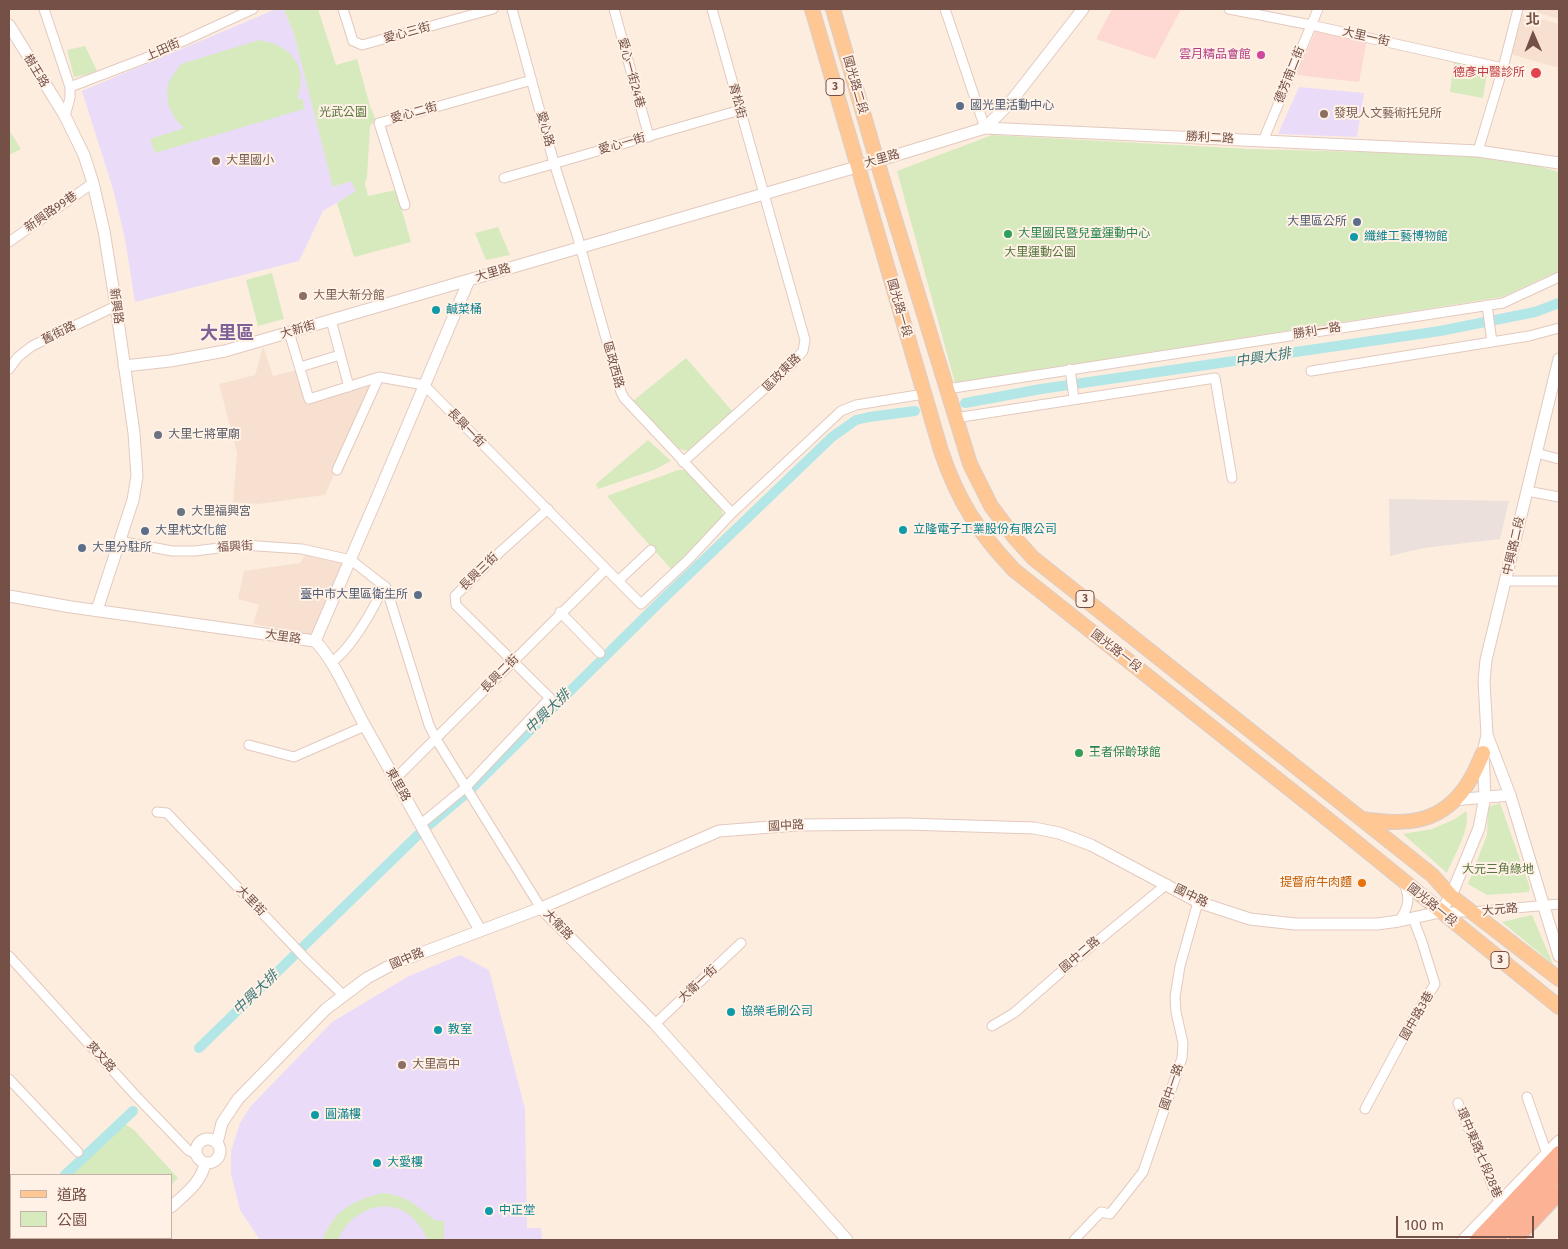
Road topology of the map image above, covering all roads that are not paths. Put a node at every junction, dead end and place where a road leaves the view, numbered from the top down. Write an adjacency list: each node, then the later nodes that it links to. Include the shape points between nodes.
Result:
1 (44, 9): 19 (street)
2 (253, 9): 19 (street, 上田街, via 151,56)
3 (343, 9): 4 (street, 愛心三街, via 353,41 362,45)
4 (493, 9)
5 (512, 9): 18 (street, 愛心路)
6 (614, 9): 23 (street, 愛心一街24巷)
7 (712, 9): 20 (street, 青松街)
8 (812, 9): 29 (main road, 國光路二段 / 3)
9 (833, 9): 26 (main road, 國光路二段 / 3)
10 (945, 9): 22 (street)
11 (1083, 9): 22 (street, 大里路, via 1009,104)
12 (1229, 9): 15 (street, 大里一街)
13 (1318, 9): 15 (street, 德芳南二街)
14 (1518, 9): 17 (street)
15 (1311, 24): 17 (street, 大里一街); 24 (street, 德芳南二街)
16 (9, 25): 21 (street, 樹王路)
17 (1503, 68): 25 (street)
18 (532, 80): 27 (street, 愛心路); 33 (street, 愛心二街, via 379,123)
19 (70, 87): 21 (street)
20 (740, 110): 23 (street, 愛心一街); 32 (street, 青松街)
21 (65, 116): 31 (street, 新興路)
22 (985, 128): 24 (street, 勝利二路); 26 (street, 大里路)
23 (649, 137): 27 (street, 愛心一街)
24 (1263, 141): 25 (street, 勝利二路)
25 (1478, 151): 28 (street, 勝利二路)
26 (877, 161): 29 (street, 大里路); 54 (main road, 國光路一段 / 3)
27 (554, 163): 30 (street, 愛心一街); 35 (street, 愛心路)
28 (1559, 163)
29 (858, 166): 32 (street, 大里路); 55 (main road, 國光路一段 / 3)
30 (504, 178)
31 (93, 182): 34 (street, 新興路99巷); 39 (street, 新興路)
32 (763, 194): 35 (street, 大里路); 60 (street, 區政東路, via 805,340 803,351 764,391)
33 (405, 204)
34 (9, 242)
35 (580, 247): 37 (street, 大里路); 60 (street, 區政西路, via 621,392)
36 (1559, 276): 38 (street, 勝利一路, via 1503,303)
37 (469, 280): 40 (street, 大新街); 52 (street, 大里路)
38 (1487, 305): 43 (street); 49 (street, 勝利一路)
39 (116, 306): 46 (street, 新興路); 48 (street, 舊街路, via 32,346)
40 (331, 320): 42 (street, 大新街); 44 (street)
41 (1559, 328): 43 (street)
42 (289, 332): 46 (street, 大新街, via 226,351); 47 (street)
43 (1492, 342): 50 (street)
44 (340, 355): 47 (street); 53 (street)
45 (1559, 360): 58 (street, 中興路二段)
46 (124, 366): 67 (street, 新興路, via 137,470 133,500)
47 (300, 367): 53 (street, via 309,399)
48 (9, 369)
49 (1070, 369): 54 (street, 勝利一路); 56 (street)
50 (1311, 371)
51 (380, 377): 52 (street); 53 (street); 61 (street)
52 (424, 385): 65 (street, 長興一街); 69 (street, 大里路)
53 (349, 387)
54 (947, 389): 57 (main road, 國光路一段 / 3)
55 (924, 394): 66 (street, via 856,405 841,411); 95 (main road, 國光路一段 / 3, via 960,499 981,532 1014,570)
56 (1074, 398): 57 (street); 62 (street, via 1215,378)
57 (955, 418): 93 (main road, 國光路一段 / 3, via 970,464 991,506 1034,558)
58 (1536, 453): 59 (street); 63 (street, 中興路二段)
59 (1559, 459)
60 (683, 462): 66 (street, 區政西路)
61 (337, 470)
62 (1232, 478)
63 (1526, 491): 64 (street); 72 (street, 中興路二段)
64 (1559, 496)
65 (548, 509): 70 (street, 長興一街); 80 (street, 長興三街, via 454,600)
66 (732, 513): 71 (street, 長興一街, via 641,604)
67 (119, 541): 69 (street, 福興街, via 172,551 268,546); 76 (street, 新興路)
68 (651, 550): 71 (street)
69 (351, 560): 74 (street, 大衛路); 78 (street, 大里路)
70 (606, 569): 71 (street, 長興一街); 77 (street, 長興二街)
71 (618, 581)
72 (1506, 581): 73 (street); 83 (street, 中興路二段, via 1486,660)
73 (1559, 581)
74 (383, 585): 81 (street, via 359,630); 84 (street, 大衛路)
75 (10, 597): 76 (street, 大里路)
76 (97, 610): 78 (street, 大里路)
77 (560, 612): 79 (street); 80 (street, 長興二街)
78 (315, 641): 81 (street, 東里路)
79 (600, 653)
80 (513, 661): 84 (street, 長興二街); 88 (street, via 550,698)
81 (331, 662): 82 (street, 東里路)
82 (365, 726): 85 (street, via 294,757); 87 (street, 東里路)
83 (1487, 734): 86 (street, 中興路二段); 89 (street, 中興路二段)
84 (436, 739): 87 (street, 長興二街); 88 (street, 大衛路)
85 (249, 745)
86 (1483, 753): 90 (street, 中興路二段); 91 (main road, via 1470,781)
87 (395, 779): 94 (street, 東里路)
88 (466, 787): 94 (street); 101 (street, 大衛路)
89 (1510, 795): 90 (street); 100 (street, 中興路二段)
90 (1485, 796): 91 (street); 97 (street, 中興路二段, via 1479,828)
91 (1453, 800): 93 (main road, via 1444,809 1418,821 1405,823)
92 (157, 812): 111 (street, 大里街, via 167,813)
93 (1360, 818): 97 (main road, 國光路一段 / 3, via 1432,876)
94 (423, 828): 106 (street, 東里路)
95 (1403, 881): 102 (main road, 國光路一段 / 3); 105 (street, via 1408,901)
96 (1167, 884): 98 (street, 國中路); 101 (street, 國中路, via 1091,845 1034,828 906,824 797,826 709,833); 114 (street, 國中二路, via 1014,1013)
97 (1451, 896): 102 (street, 中興路二段); 103 (main road, 國光路一段 / 3)
98 (1198, 902): 105 (street, 國中路, via 1250,919 1275,922 1342,925); 132 (street, 國中一路, via 1175,997 1183,1043 1182,1058 1143,1172 1110,1214 1101,1212)
99 (1559, 904): 100 (street, 大元路)
100 (1543, 906): 103 (street, 大元路); 109 (street, 中興路二段)
101 (541, 908): 106 (street, 國中路); 113 (street, 大衛路)
102 (1440, 912): 103 (street, 大元路); 104 (street, 國中路); 112 (main road, 國光路一段 / 3)
103 (1472, 912): 110 (main road, 國光路一段 / 3)
104 (1412, 918): 105 (street, 國中路); 118 (street, 國中路3巷, via 1435,984)
105 (1399, 921)
106 (480, 930): 111 (street, 國中路, via 395,963 367,978)
107 (741, 943): 113 (street, 大衛一街)
108 (9, 956): 123 (street, 爽文路, via 148,1109 188,1150)
109 (1559, 956)
110 (1559, 979)
111 (344, 996): 120 (street, 國中路, via 326,1009 238,1099 222,1123)
112 (1559, 1007)
113 (654, 1024): 131 (street, 大衛路)
114 (992, 1026)
115 (9, 1078): 121 (street)
116 (1527, 1096): 122 (street)
117 (1458, 1103): 129 (street, 環中東路七段28巷)
118 (1365, 1109)
119 (1559, 1141): 122 (street)
120 (217, 1143): 123 (street, via 210,1139 202,1140 196,1147); 125 (street, 國中路, via 220,1150 218,1158)
121 (78, 1152)
122 (1553, 1153): 129 (street); 134 (highway)
123 (196, 1154): 125 (street)
124 (1559, 1162): 135 (street)
125 (205, 1163): 130 (street, 國中路, via 197,1182)
126 (1559, 1173): 136 (highway)
127 (1559, 1181): 137 (street)
128 (1559, 1193): 138 (highway)
129 (1500, 1204): 133 (street)
130 (172, 1206)
131 (847, 1240)
132 (1074, 1240)
133 (1463, 1240)
134 (1477, 1240)
135 (1486, 1240)
136 (1496, 1240)
137 (1505, 1240)
138 (1515, 1240)

